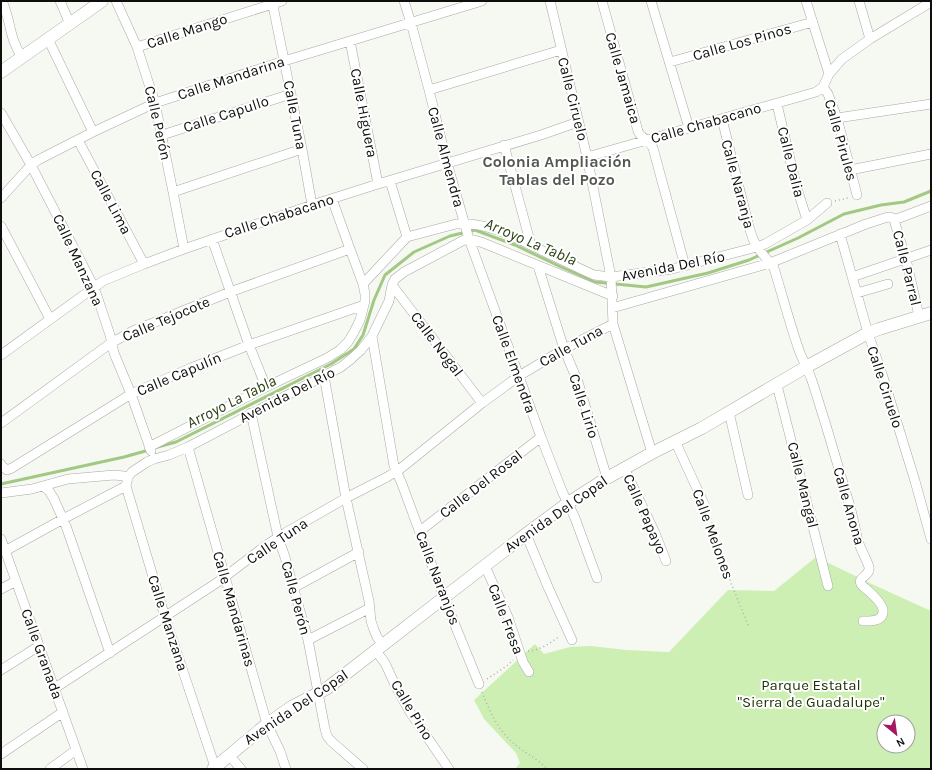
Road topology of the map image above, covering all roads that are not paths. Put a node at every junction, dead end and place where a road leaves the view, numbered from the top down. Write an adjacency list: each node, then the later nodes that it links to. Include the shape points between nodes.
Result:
1 (2, 1): 25 (street, via 9,18 16,50)
2 (60, 1): 19 (street)
3 (102, 1): 19 (street)
4 (116, 1): 23 (street, Calle Perón)
5 (282, 1): 14 (street, Calle Mango)
6 (404, 1): 18 (street, Calle Almendra)
7 (482, 1): 18 (street, Calle Mandarina)
8 (550, 1): 24 (street, Calle Ciruelo)
9 (602, 1): 44 (street, Calle Jamaica, via 638,130)
10 (651, 1): 27 (street)
11 (806, 1): 17 (street)
12 (859, 1): 21 (street)
13 (914, 1): 16 (street)
14 (272, 2): 23 (street, Calle Mango); 26 (street, Calle Tuna)
15 (931, 2): 16 (street)
16 (917, 10): 21 (street)
17 (813, 22): 27 (street, Calle Los Pinos); 29 (street)
18 (411, 23): 22 (street, Calle Mandarina); 31 (street, Calle Almendra)
19 (70, 24): 20 (street)
20 (48, 40): 25 (street); 41 (street)
21 (870, 40): 29 (street, via 842,59)
22 (350, 41): 26 (street, Calle Mandarina); 53 (street, Calle Higuera)
23 (137, 47): 33 (street, Calle Perón)
24 (561, 50): 31 (street, Calle Almendra); 39 (street, Calle Ciruelo)
25 (22, 57): 28 (street)
26 (284, 61): 32 (street, Calle Tuna); 33 (street, Calle Mandarina)
27 (670, 62): 40 (street)
28 (1, 72)
29 (829, 74): 30 (street)
30 (823, 86): 34 (street, Calle Chabacano, via 816,92); 37 (street, Calle Pirules)
31 (429, 90): 49 (street, Calle Almendra)
32 (291, 94): 42 (street, Calle Capullo); 46 (street, Calle Tuna)
33 (155, 103): 41 (street, Calle Mandarina); 42 (street, Calle Perón)
34 (777, 104): 38 (street, Calle Chabacano); 61 (street, Calle Dalia)
35 (931, 104): 37 (street)
36 (1, 113): 50 (street, Calle Manzana)
37 (837, 118): 51 (street, Calle Pirules)
38 (722, 119): 40 (street, Calle Chabacano); 72 (street, Calle Naranja, via 749,227)
39 (578, 122): 45 (street, Calle Chabacano); 48 (street, Calle Ciruelo)
40 (690, 128): 44 (street, Calle Chabacano)
41 (93, 132): 43 (street, Calle Mandarina)
42 (162, 135): 54 (street, Calle Perón)
43 (78, 140): 50 (street, Calle Mandarina); 76 (street, Calle Lima)
44 (647, 140): 48 (street, Calle Chabacano); 78 (street, Calle Jamaica, via 653,148)
45 (504, 146): 49 (street, Calle Chabacano); 69 (street)
46 (302, 149): 54 (street); 59 (street, Calle Tuna)
47 (931, 154): 51 (street)
48 (587, 157): 83 (street, Calle Ciruelo)
49 (447, 163): 52 (street, Calle Chabacano); 63 (street, Calle Almendra)
50 (31, 165): 56 (street, Calle Mandarina); 84 (street, Calle Manzana)
51 (850, 170): 55 (street, Calle Pirules)
52 (390, 181): 53 (street, Calle Chabacano); 66 (street)
53 (378, 184): 57 (street, Calle Chabacano)
54 (173, 192): 70 (street, Calle Perón)
55 (857, 195)
56 (1, 198)
57 (332, 199): 59 (street, Calle Chabacano); 71 (street)
58 (827, 203): 61 (street, Avenida Del Río)
59 (312, 205): 67 (street, Calle Chabacano)
60 (931, 206): 62 (street, Avenida Del Río)
61 (807, 220): 72 (street, Avenida Del Río)
62 (894, 220): 65 (street, Avenida Del Río, via 888,216); 74 (street, Calle Parral)
63 (465, 225): 66 (street, Avenida Del Río, via 456,224); 68 (street, Calle Elmendra); 69 (street, Avenida Del Río, via 472,224 499,230)
64 (1, 226): 90 (street)
65 (840, 234): 75 (street, Avenida Del Río); 79 (street, Calle Ciruelo)
66 (406, 238): 80 (street)
67 (212, 239): 70 (street, Calle Chabacano); 85 (street)
68 (469, 239): 77 (street, Avenida Del Río); 82 (street, via 458,242 404,272); 100 (street, Calle Elmendra)
69 (531, 245): 83 (street, Avenida Del Río)
70 (184, 249): 76 (street, Calle Chabacano)
71 (350, 249): 80 (street); 85 (street, Calle Tejocote)
72 (758, 249): 75 (street); 78 (street, Avenida Del Río)
73 (931, 250): 74 (street)
74 (906, 259): 79 (street); 89 (street, Calle Parral)
75 (768, 261): 88 (street, Avenida Del Río); 98 (street, via 776,275)
76 (144, 264): 84 (street, Calle Chabacano)
77 (538, 266): 83 (street, Avenida Del Río); 96 (street, Calle Lirio)
78 (685, 266): 83 (street, Avenida Del Río)
79 (852, 277): 86 (street, Calle Ciruelo)
80 (363, 284): 87 (street, Avenida Del Río)
81 (888, 284): 86 (street)
82 (392, 285): 93 (street, Avenida Del Río, via 389,301); 104 (street, Calle Nogal)
83 (612, 285): 88 (street, Calle Ciruelo)
84 (94, 287): 90 (street, Calle Chabacano); 94 (street, Calle Manzana)
85 (230, 292): 94 (street, Calle Tejocote); 95 (street)
86 (857, 293): 92 (street, Calle Ciruelo)
87 (364, 305): 95 (street, Calle Capulín); 102 (street, Avenida Del Río, via 354,332 340,350)
88 (612, 308): 91 (street, Calle Ciruelo)
89 (925, 314): 92 (street, Avenida Del Copal)
90 (50, 319): 97 (street, Calle Chabacano)
91 (613, 324): 96 (street, Calle Tuna); 112 (street, Calle Ciruelo)
92 (868, 333): 98 (street, Avenida Del Copal); 129 (street, Calle Ciruelo)
93 (372, 336): 99 (street, Avenida Del Río, via 350,360); 115 (street)
94 (111, 342): 103 (street, Calle Manzana); 107 (street, Calle Tejocote)
95 (249, 345): 102 (street); 103 (street, Calle Capulín)
96 (564, 349): 100 (street, Calle Tuna); 116 (street, Calle Lirio, via 578,382)
97 (2, 350)
98 (806, 367): 101 (street, Avenida Del Copal); 143 (street, Calle Anona, via 868,566 867,574 860,580 861,584 880,604 883,612 878,619)
99 (324, 376): 106 (street, Avenida Del Río); 121 (street)
100 (519, 376): 104 (street, Calle Tuna); 108 (street, Calle Elmendra)
101 (777, 384): 105 (street, Avenida Del Copal); 137 (street, Calle Mangal)
102 (266, 387): 111 (street, Avenida Del Río)
103 (131, 394): 111 (street, Calle Manzana); 113 (street, Calle Capulín, via 12,468)
104 (482, 403): 115 (street, Calle Tuna)
105 (729, 412): 109 (street, Avenida Del Copal); 120 (street)
106 (251, 413): 110 (street, Avenida Del Río); 127 (street, Calle Perón)
107 (1, 423)
108 (542, 437): 122 (street, Calle Elmendra); 125 (street, Calle Del Rosal)
109 (675, 441): 112 (street, Avenida Del Copal); 123 (street, Calle Melones)
110 (188, 447): 111 (street, Avenida Del Río, via 169,455); 134 (street, Calle Mandarinas)
111 (151, 452): 117 (street, Avenida Del Río, via 141,466 132,472)
112 (652, 453): 114 (street, Avenida Del Copal)
113 (4, 467)
114 (624, 468): 116 (street, Avenida Del Copal); 132 (street, Calle Papayo)
115 (396, 472): 121 (street, Calle Tuna); 125 (street, Calle Naranjos)
116 (607, 478): 122 (street, Avenida Del Copal)
117 (127, 482): 118 (street, via 120,475 107,475 68,479); 124 (street, Avenida Del Río); 142 (street, Calle Manzana)
118 (43, 486): 119 (street); 124 (street, via 49,491)
119 (1, 493)
120 (748, 495)
121 (346, 498): 127 (street, Calle Tuna); 131 (street)
122 (568, 503): 126 (street, Avenida Del Copal); 135 (street)
123 (705, 506)
124 (63, 519): 130 (street, Avenida Del Río); 148 (street)
125 (420, 531): 140 (street, Calle Naranjos)
126 (526, 534): 133 (street, Avenida Del Copal); 145 (street)
127 (278, 537): 134 (street, Calle Tuna); 138 (street, Calle Perón)
128 (1, 539): 130 (street, Calle Granada)
129 (931, 539)
130 (5, 551): 136 (street, Calle Granada)
131 (359, 552): 138 (street); 141 (street)
132 (666, 561)
133 (485, 566): 140 (street, Avenida Del Copal); 150 (street, Calle Fresa)
134 (225, 577): 142 (street, Calle Tuna); 155 (street, Calle Mandarinas)
135 (597, 578)
136 (16, 581): 139 (street); 146 (street, Calle Granada)
137 (828, 586)
138 (293, 588): 144 (street, Calle Perón)
139 (1, 589)
140 (444, 598): 147 (street, Avenida Del Copal); 151 (street, Calle Naranjos)
141 (370, 608): 144 (street); 147 (street, via 371,621)
142 (165, 617): 148 (street, Calle Tuna); 159 (street, Calle Manzana)
143 (863, 621)
144 (308, 640): 153 (street, Calle Perón)
145 (572, 640)
146 (39, 646): 149 (street); 152 (street, Calle Granada)
147 (380, 648): 153 (street, Avenida Del Copal); 165 (street, Calle Pino, via 396,688)
148 (110, 653): 152 (street, Calle Tuna)
149 (1, 670)
150 (529, 672)
151 (479, 684)
152 (55, 688): 154 (street, Calle Granada)
153 (318, 694): 155 (street, Avenida Del Copal, via 293,706); 164 (street, Calle Perón, via 327,736)
154 (63, 712): 156 (street); 157 (street, Calle Granada)
155 (267, 724): 158 (street, Avenida Del Copal); 163 (street, Calle Mandarinas)
156 (2, 750)
157 (76, 750): 160 (street); 161 (street, Calle Granada)
158 (229, 755): 159 (street, Avenida Del Copal); 162 (street)
159 (214, 768)
160 (50, 769)
161 (83, 769)
162 (241, 769)
163 (286, 769)
164 (363, 769)
165 (449, 769)

